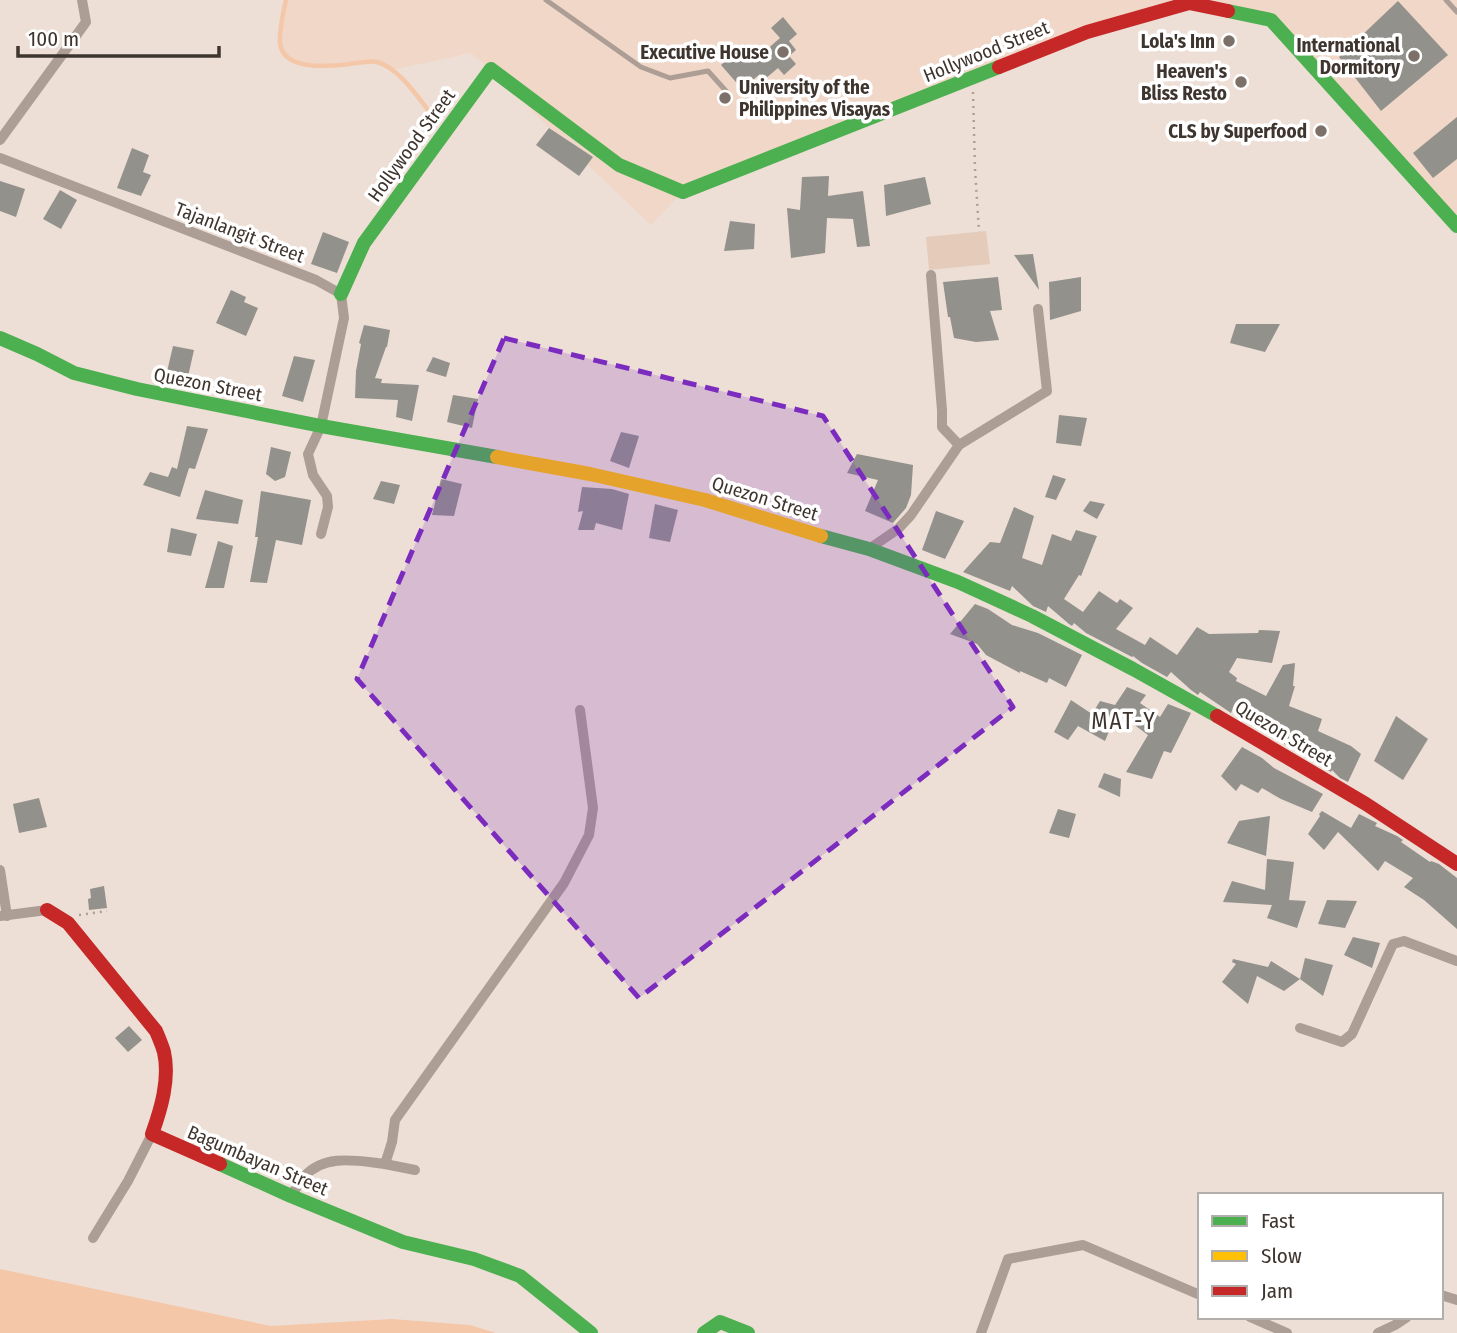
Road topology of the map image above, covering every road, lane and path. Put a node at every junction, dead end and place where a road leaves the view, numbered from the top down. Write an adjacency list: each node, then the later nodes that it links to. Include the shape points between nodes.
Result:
1 (82, 0): 7 (street, via 86,22)
2 (546, 0): 5 (lane, via 641,67 670,78 708,71)
3 (1446, 0): 4 (lane)
4 (1457, 12)
5 (726, 91)
6 (973, 91): 10 (path)
7 (0, 140)
8 (0, 158): 12 (street, Tajanlangit Street, via 316,280)
9 (1457, 226): 12 (street, Hollywood Street, via 1270,20 1189,3 1087,32 683,192 619,165 491,69 364,243)
10 (979, 232)
11 (931, 275): 16 (street, via 942,427)
12 (341, 294): 15 (street, via 344,318)
13 (1038, 309): 16 (street, via 1047,391)
14 (0, 338): 15 (street, Quezon Street, via 74,373)
15 (321, 426): 17 (street, via 309,454 313,475 327,496); 18 (street, Quezon Street, via 615,479 705,500)
16 (959, 446): 18 (street, via 911,516)
17 (321, 534)
18 (869, 549): 20 (street, Quezon Street, via 958,582 1133,669 1366,804)
19 (580, 710): 28 (street, via 593,808 589,835 564,883 395,1120)
20 (1457, 864)
21 (0, 870): 24 (street)
22 (107, 911): 23 (path)
23 (53, 914): 24 (street); 27 (street, via 68,923 156,1031 164,1051 164,1080 161,1111)
24 (4, 916)
25 (1457, 961): 26 (street, via 1404,941 1394,944 1352,1034 1342,1042)
26 (1300, 1028)
27 (152, 1135): 30 (street, Bagumbayan Street); 31 (street)
28 (385, 1164): 29 (street); 30 (street, via 325,1161 306,1174)
29 (415, 1170)
30 (291, 1196): 35 (street, Bagumbayan Street, via 403,1242 520,1276)
31 (93, 1238)
32 (1198, 1295): 38 (street, via 1083,1245 1008,1259)
33 (1255, 1319): 39 (street)
34 (1404, 1319): 40 (street)
35 (591, 1333)
36 (704, 1333): 37 (street, via 720,1322)
37 (748, 1333)
38 (981, 1333)
39 (1287, 1333)
40 (1378, 1333)

